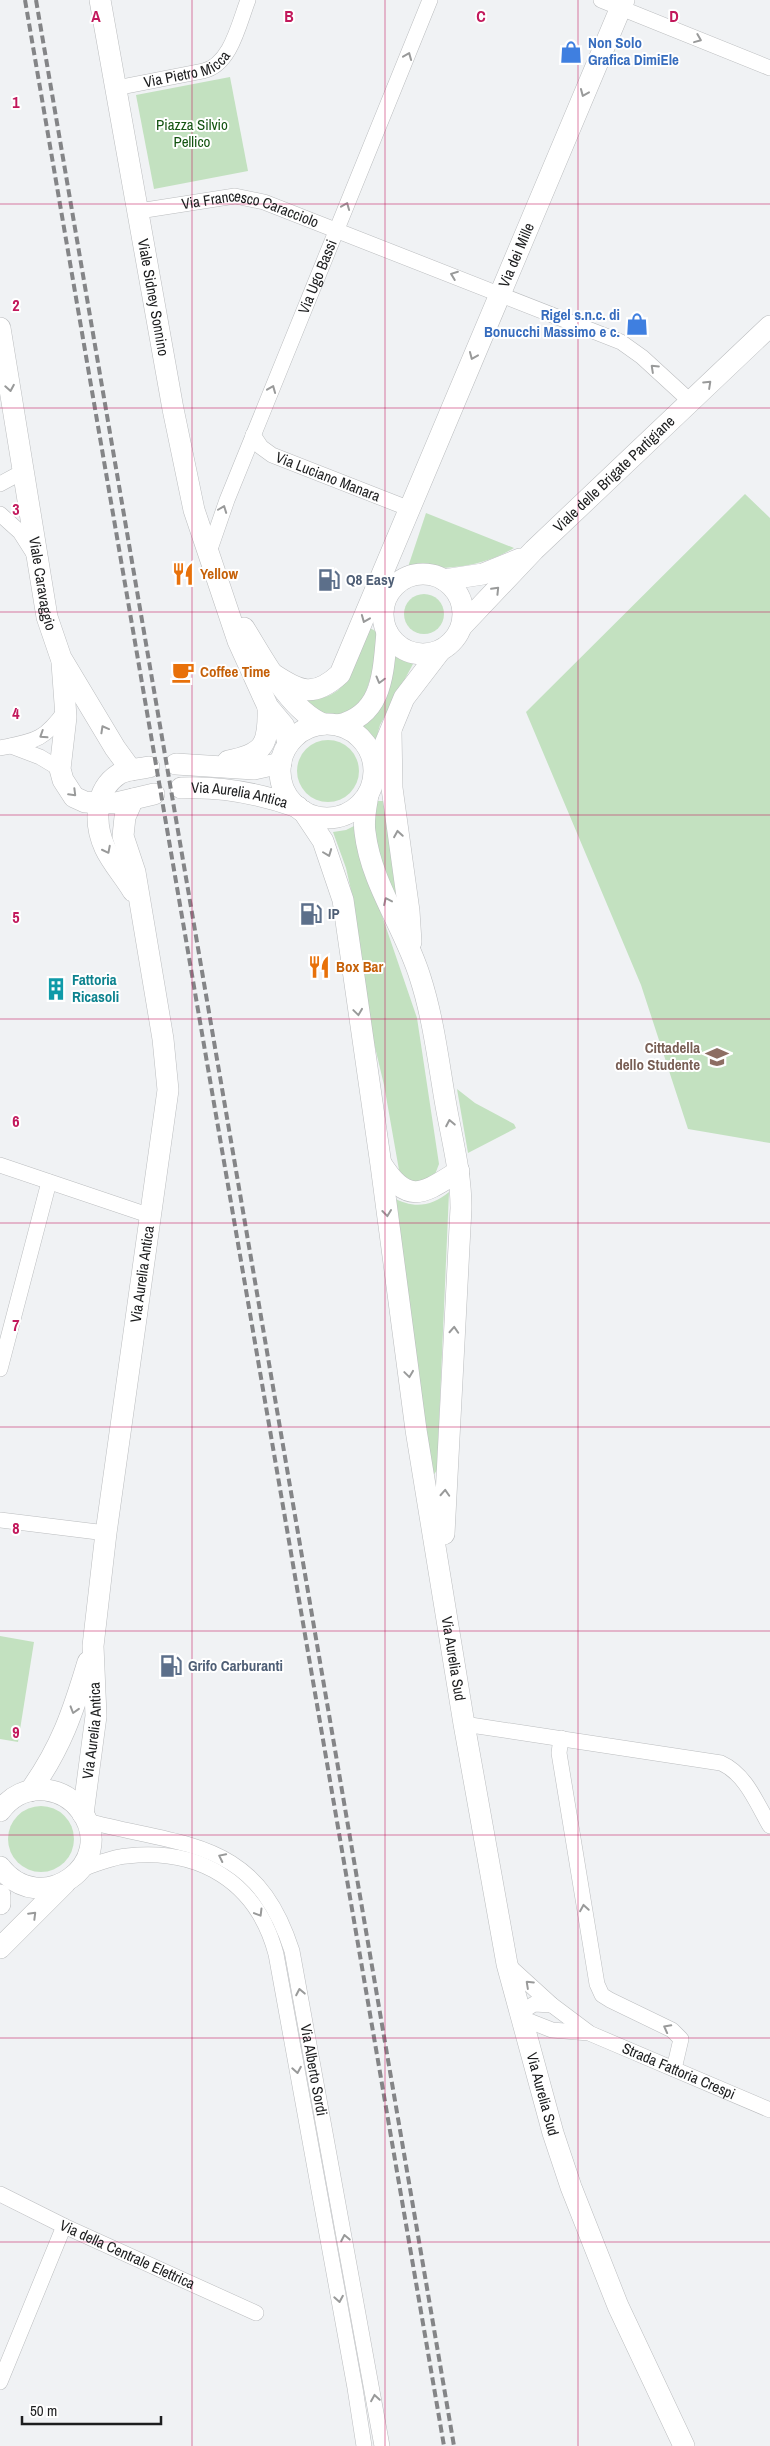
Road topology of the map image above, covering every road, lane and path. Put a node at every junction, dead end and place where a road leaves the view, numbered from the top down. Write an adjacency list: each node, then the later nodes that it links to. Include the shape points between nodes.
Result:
1 (100, 0): 7 (main road, Viale Sidney Sonnino)
2 (248, 0): 7 (street, Via Pietro Micca, via 228,50 215,66)
3 (430, 0): 9 (street, Via Ugo Bassi, one-way to 3)
4 (601, 0): 5 (street)
5 (622, 4): 6 (street, one-way to 6); 10 (main road, Via dei Mille, one-way to 10)
6 (770, 68)
7 (116, 88): 8 (main road, Viale Sidney Sonnino)
8 (139, 211): 9 (street, Via Francesco Caracciolo, via 235,196 264,202); 20 (main road, Viale Sidney Sonnino, via 173,409 194,510)
9 (337, 230): 10 (street, Via Francesco Caracciolo, one-way to 9); 15 (street, Via Ugo Bassi, one-way to 9)
10 (499, 293): 13 (street, Via Francesco Caracciolo, one-way to 10, via 621,342); 18 (main road, Via dei Mille, one-way to 18)
11 (770, 326): 13 (main road, Viale delle Brigate Partigiane, one-way to 11)
12 (0, 328): 14 (main road, Viale Caravaggio, one-way to 14)
13 (690, 401): 21 (main road, Viale delle Brigate Partigiane)
14 (7, 416): 16 (main road, Viale Caravaggio)
15 (253, 434): 18 (street, Via Luciano Manara, via 261,447 272,455); 20 (street, Via Ugo Bassi, one-way to 15, via 220,516)
16 (24, 471): 17 (street); 22 (main road, Viale Caravaggio)
17 (0, 484)
18 (409, 512): 24 (main road, Via dei Mille); 30 (main road, one-way to 30, via 340,674 321,689 305,690 294,688)
19 (0, 514): 22 (street, via 20,532)
20 (208, 556): 25 (main road, Viale Sidney Sonnino)
21 (529, 556): 23 (main road, via 483,574); 26 (main road, Viale delle Brigate Partigiane, one-way to 21)
22 (37, 559): 29 (main road, Viale Caravaggio, via 47,617)
23 (444, 580): 24 (main road, via 415,575); 26 (main road, via 461,600 464,612)
24 (398, 584): 27 (main road, via 388,596 384,611)
25 (221, 592): 30 (main road, Viale Sidney Sonnino); 31 (main road, Viale Sidney Sonnino, via 238,641)
26 (462, 626): 28 (main road, via 450,644)
27 (387, 632): 28 (main road, via 404,650 416,654); 33 (main road, one-way to 33, via 382,676 373,701 353,722)
28 (440, 651): 34 (main road, via 404,698)
29 (61, 658): 32 (main road, Viale Caravaggio); 45 (main road, Viale Caravaggio, one-way to 29, via 106,786 120,773 140,768 115,748)
30 (274, 674): 33 (main road, Viale Sidney Sonnino, via 301,710)
31 (268, 707): 36 (main road, Viale Sidney Sonnino, via 284,726); 38 (main road, via 267,735 260,750 247,758)
32 (65, 711): 35 (street, one-way to 35, via 44,736); 39 (main road, Viale Caravaggio)
33 (330, 725): 36 (main road, via 307,728); 40 (main road, via 357,734 373,760)
34 (390, 732): 40 (main road); 48 (main road, one-way to 34, via 392,788)
35 (6, 747): 39 (street, via 40,757)
36 (285, 754): 38 (main road, Via Aurelia Antica, via 254,769); 46 (main road, via 282,783 290,800)
37 (176, 764): 38 (main road, Via Aurelia Antica)
38 (211, 765)
39 (60, 769): 45 (main road, Viale Caravaggio, one-way to 45, via 62,780 74,797)
40 (374, 770): 43 (main road)
41 (181, 788): 46 (main road, Via Aurelia Antica, via 260,796)
42 (154, 794): 44 (main road)
43 (368, 795): 46 (main road, via 344,815 323,818); 48 (main road, one-way to 43, via 373,870 364,831)
44 (133, 798): 45 (main road, Viale Caravaggio); 47 (main road, Via Aurelia Antica, via 125,817 123,836 135,872)
45 (99, 803): 47 (main road, Via Aurelia Antica, one-way to 47, via 102,839)
46 (300, 809): 50 (main road, one-way to 50, via 323,841 343,900)
47 (140, 904): 53 (main road, Via Aurelia Antica, via 163,1039 168,1090)
48 (412, 952): 51 (main road, one-way to 48, via 436,1045)
49 (0, 1165): 52 (street)
50 (382, 1165): 51 (main road, via 401,1189 416,1192 426,1191); 57 (main road, one-way to 57, via 416,1430)
51 (459, 1171): 57 (main road, one-way to 51, via 444,1504 461,1208)
52 (49, 1182): 53 (street); 54 (street)
53 (151, 1216): 56 (main road, Via Aurelia Antica)
54 (0, 1368)
55 (0, 1520): 56 (street)
56 (106, 1533): 58 (main road, Via Aurelia Antica)
57 (444, 1594): 59 (main road, Via Aurelia Sud)
58 (93, 1646): 61 (main road, Via Aurelia Antica, one-way to 61, via 71,1720 52,1758); 63 (main road, Via Aurelia Antica, via 96,1716)
59 (464, 1724): 60 (street, Via Aurelia Sud); 70 (main road, Via Aurelia Sud)
60 (561, 1738): 64 (street, Via Aurelia Sud, via 708,1760 732,1768); 76 (street, one-way to 60, via 681,2039 678,2035 602,1995 597,1984 559,1753)
61 (15, 1794): 62 (main road, Via Aurelia Antica); 63 (main road, Via Aurelia Antica, via 46,1790 61,1794 74,1802)
62 (0, 1811)
63 (85, 1817): 66 (main road, Via Aurelia Antica, via 90,1847 85,1862); 83 (street, Via Alberto Sordi, one-way to 63, via 292,1951 279,1916 258,1885 224,1857)
64 (770, 1826)
65 (0, 1867): 66 (main road, via 16,1882 30,1887 52,1887)
66 (73, 1876): 69 (main road, Via Aurelia Antica, one-way to 66); 82 (street, Via Alberto Sordi, one-way to 82, via 126,1856 161,1856 192,1862 208,1866 236,1884 265,1923 276,1954)
67 (0, 1895): 68 (main road)
68 (0, 1904)
69 (0, 1948)
70 (507, 1964): 71 (street, Strada Fattoria Crespi, one-way to 70); 72 (main road, Via Aurelia Sud)
71 (552, 2005): 72 (street, via 534,2004); 74 (street, Strada Fattoria Crespi)
72 (520, 2014): 73 (street, Strada Fattoria Crespi); 75 (main road, Via Aurelia Sud)
73 (552, 2030): 74 (street, Strada Fattoria Crespi); 75 (street, via 538,2041)
74 (589, 2033): 76 (street, Strada Fattoria Crespi)
75 (532, 2054): 84 (main road, Via Aurelia Sud, via 553,2133 575,2196 618,2306)
76 (674, 2069): 77 (street, Strada Fattoria Crespi)
77 (770, 2110)
78 (0, 2194): 79 (street, Via della Centrale Elettrica)
79 (64, 2226): 80 (street, Via della Centrale Elettrica); 81 (street)
80 (256, 2313)
81 (0, 2382)
82 (364, 2446)
83 (382, 2446)
84 (684, 2446)

